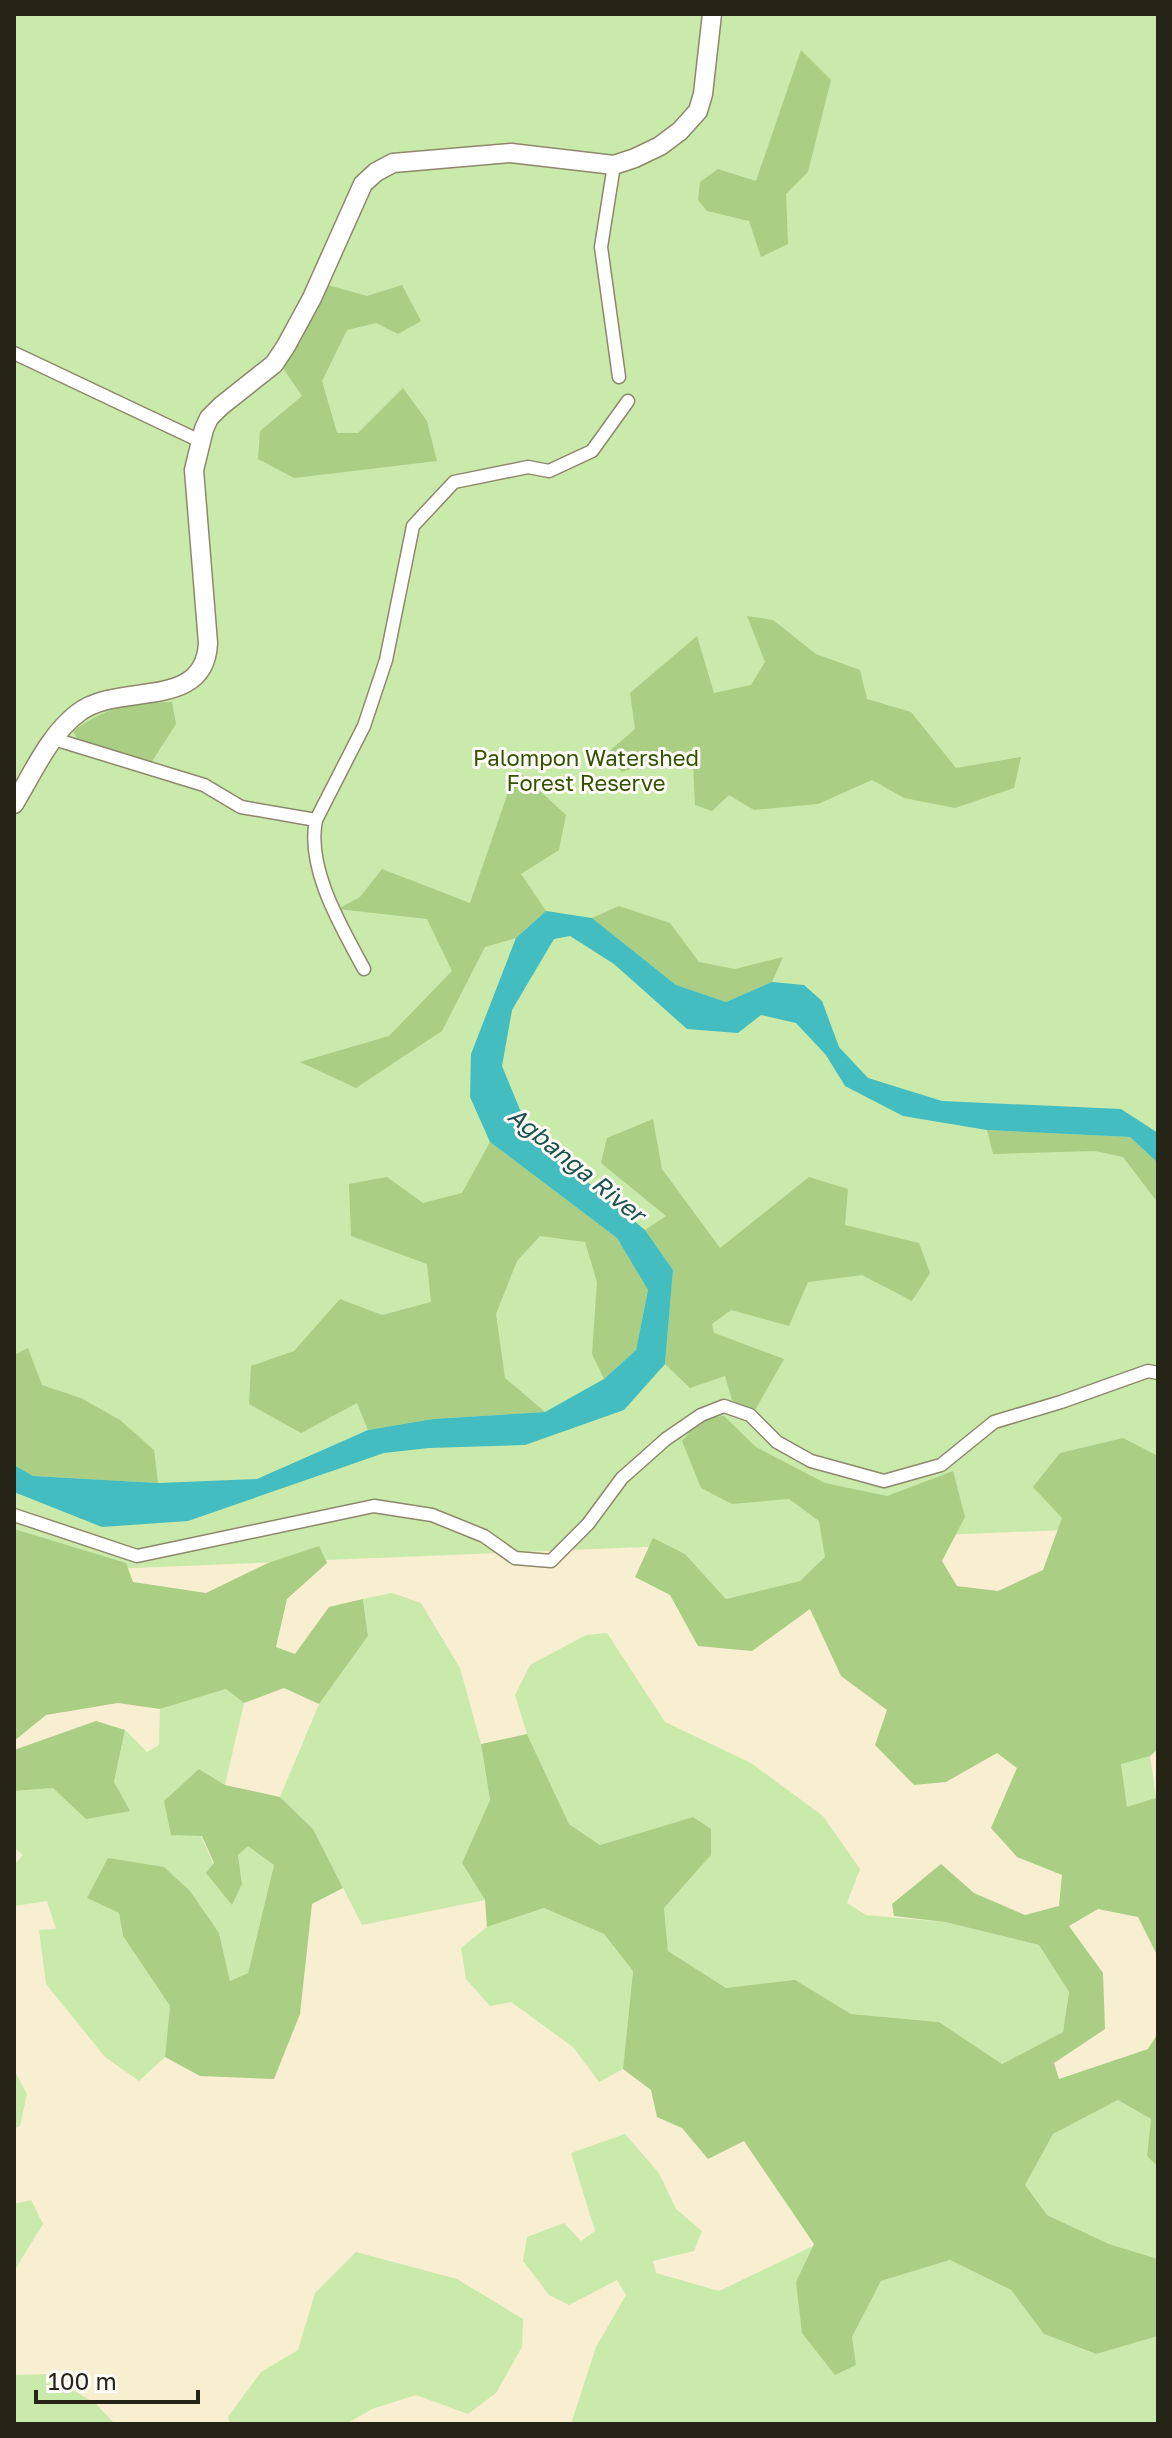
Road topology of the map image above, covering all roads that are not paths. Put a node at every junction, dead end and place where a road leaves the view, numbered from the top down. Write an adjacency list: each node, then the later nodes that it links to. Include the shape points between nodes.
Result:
1 (712, 14): 2 (main road, via 698,111 660,146)
2 (614, 165): 4 (street, via 601,247); 6 (main road, via 511,153 393,163 376,172 354,199 286,346 274,364 209,418)
3 (14, 353): 6 (street)
4 (619, 377)
5 (628, 401): 9 (street, via 592,451 549,471 528,467 454,482 413,526 386,660 364,726)
6 (200, 441): 7 (main road, via 194,470 207,655 200,671 178,689 102,699 78,713)
7 (54, 739): 8 (main road); 9 (street, via 204,785 241,807)
8 (14, 804)
9 (316, 820): 10 (street, via 312,838 332,909)
10 (364, 969)
11 (1158, 1373): 12 (street, via 1148,1371 994,1422 941,1465 884,1481 811,1461 777,1442 750,1415 724,1406 677,1431 622,1478 588,1524 551,1561 515,1558 484,1536 432,1515 374,1506 137,1556)
12 (14, 1515)

